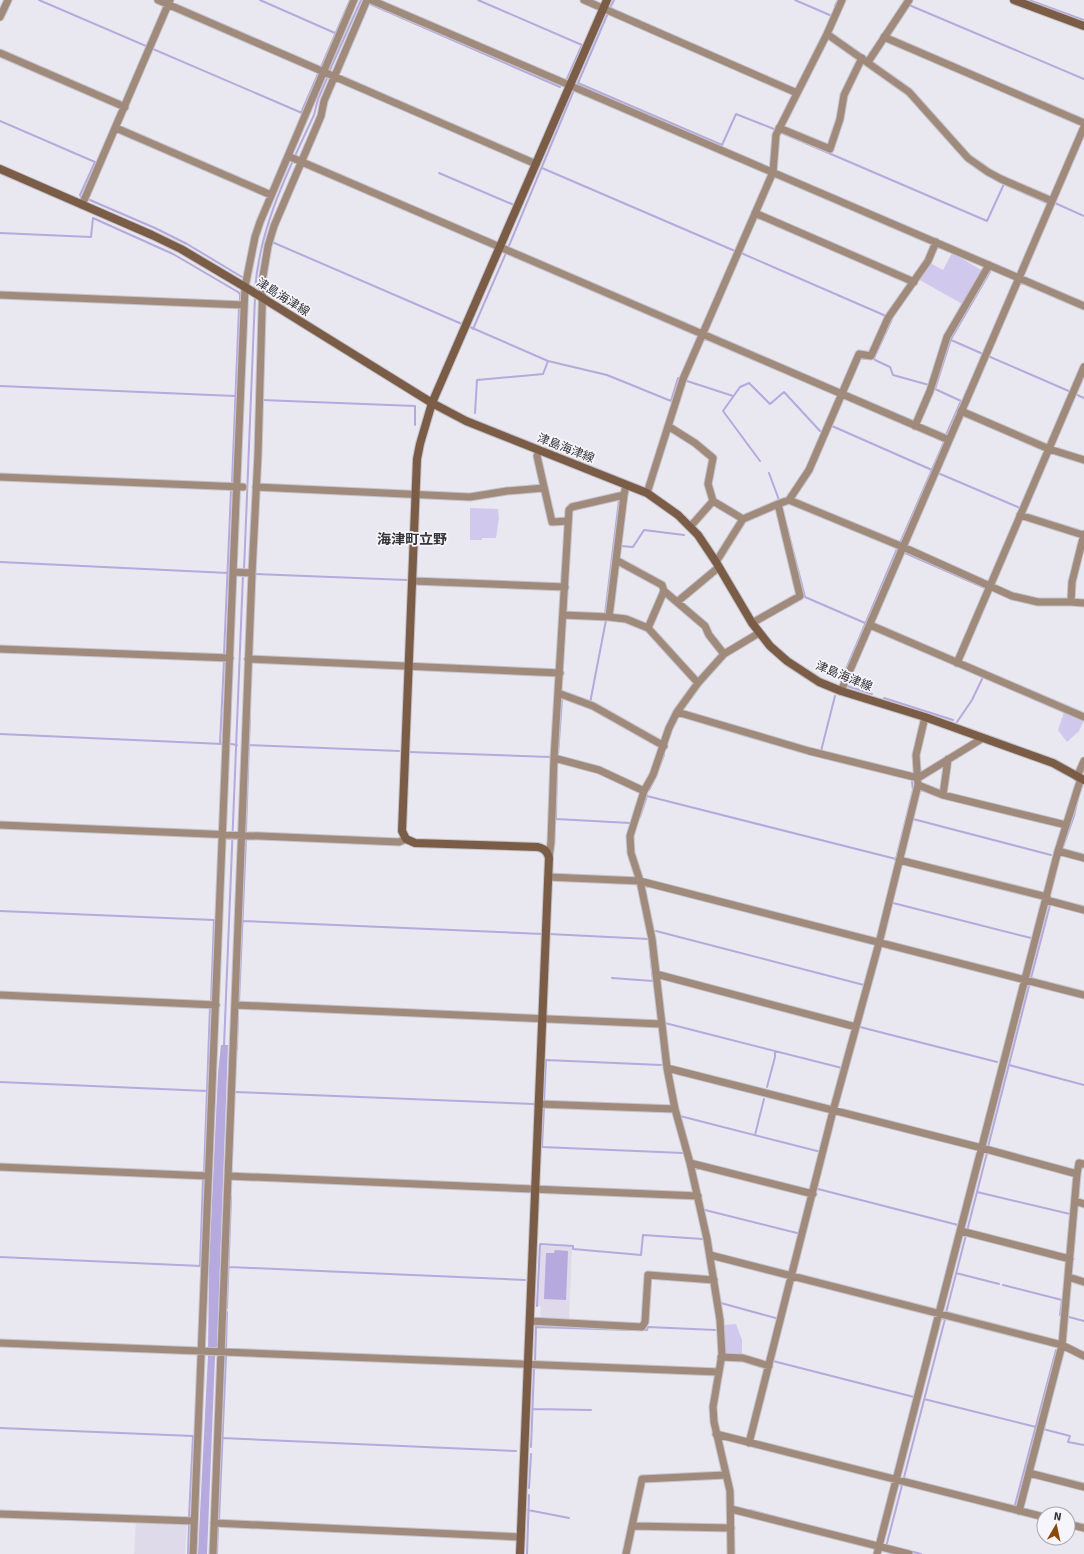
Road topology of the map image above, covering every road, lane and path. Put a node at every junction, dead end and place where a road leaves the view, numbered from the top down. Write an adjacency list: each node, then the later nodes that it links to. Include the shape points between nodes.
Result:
1 (8, 0): 13 (street)
2 (158, 0): 11 (street)
3 (354, 0): 19 (street)
4 (367, 0): 20 (street)
5 (371, 0): 21 (street)
6 (584, 0): 12 (street)
7 (607, 0): 12 (street)
8 (842, 0): 15 (street)
9 (909, 0): 16 (street)
10 (1014, 0): 14 (street)
11 (170, 2): 19 (street); 23 (street)
12 (603, 8): 21 (street); 22 (street)
13 (0, 18)
14 (1084, 26)
15 (827, 34): 18 (street); 22 (street)
16 (884, 37): 18 (street); 24 (street)
17 (0, 53): 23 (street)
18 (865, 60): 27 (street, via 844,94 840,119 830,149); 34 (street, via 909,92 968,158 1001,179)
19 (324, 73): 20 (street); 28 (street)
20 (333, 76): 29 (street, via 321,116); 30 (street)
21 (570, 85): 30 (street); 32 (street)
22 (797, 93): 27 (street)
23 (125, 107): 26 (street)
24 (1084, 123)
25 (1084, 127): 34 (street)
26 (116, 128): 33 (street); 35 (street)
27 (779, 128): 32 (street, via 776,135)
28 (290, 156): 29 (street); 33 (street)
29 (301, 161): 38 (street); 44 (street, via 268,246)
30 (536, 164): 38 (street)
31 (0, 169): 35 (street, 津島海津線)
32 (773, 172): 36 (street); 37 (street)
33 (271, 195): 42 (street, via 255,237)
34 (1052, 200): 40 (street)
35 (82, 205): 42 (street, 津島海津線, via 173,246)
36 (755, 213): 41 (street); 47 (street)
37 (936, 242): 39 (street); 41 (street, via 928,261)
38 (500, 247): 47 (street); 50 (street)
39 (989, 265): 40 (street); 53 (street, via 947,337 930,391)
40 (1019, 278): 46 (street); 51 (street)
41 (914, 282): 49 (street, via 888,318 871,356 859,354)
42 (245, 287): 44 (street, 津島海津線); 45 (street)
43 (0, 295): 45 (street)
44 (261, 297): 50 (street, 津島海津線); 61 (street)
45 (244, 305): 60 (street)
46 (1084, 306)
47 (702, 335): 49 (street); 52 (street, via 683,379)
48 (1084, 367): 55 (street)
49 (841, 394): 53 (street); 66 (street, via 809,470)
50 (432, 403): 56 (street, 津島海津線, via 466,421); 64 (street, via 417,459)
51 (962, 412): 54 (street); 55 (street)
52 (668, 426): 63 (street); 67 (street, via 694,442 713,458 708,478)
53 (915, 426): 54 (street)
54 (949, 440): 74 (street)
55 (1049, 449): 57 (street); 69 (street)
56 (539, 451): 59 (street, 津島海津線); 62 (street, via 537,456)
57 (1084, 460)
58 (0, 477): 60 (street)
59 (626, 484): 63 (street, 津島海津線); 65 (street)
60 (240, 487): 77 (street)
61 (256, 487): 64 (street); 78 (street)
62 (544, 488): 64 (street, via 470,497); 71 (street, via 552,522)
63 (647, 493): 72 (street, 津島海津線, via 669,507)
64 (416, 494): 79 (street)
65 (624, 495): 71 (street, via 572,507 569,510); 75 (street)
66 (789, 500): 68 (street); 74 (street)
67 (713, 502): 70 (street); 72 (street)
68 (778, 504): 70 (street); 88 (street, via 800,596)
69 (1020, 515): 73 (street); 80 (street)
70 (743, 519): 76 (street)
71 (568, 521): 81 (street)
72 (690, 527): 76 (street, 津島海津線)
73 (1084, 534): 84 (street, via 1072,582)
74 (903, 547): 80 (street); 89 (street)
75 (616, 560): 82 (street, via 662,585); 87 (street)
76 (718, 565): 83 (street); 88 (street, 津島海津線)
77 (236, 572): 78 (street); 94 (street)
78 (250, 573): 95 (street)
79 (412, 581): 81 (street); 97 (street)
80 (990, 585): 84 (street, via 1012,596 1038,602); 96 (street)
81 (565, 587): 86 (street)
82 (664, 591): 83 (street); 90 (street)
83 (677, 602): 93 (street, via 705,626)
84 (1071, 602): 85 (street)
85 (1084, 604)
86 (563, 615): 87 (street); 98 (street)
87 (609, 617): 90 (street, via 626,619)
88 (752, 623): 91 (street, 津島海津線)
89 (870, 625): 96 (street); 100 (street)
90 (648, 628): 99 (street)
91 (759, 633): 93 (street); 100 (street, 津島海津線, via 787,661 819,682)
92 (0, 649): 94 (street)
93 (724, 654): 99 (street)
94 (230, 658): 116 (street)
95 (248, 659): 97 (street); 117 (street)
96 (957, 663): 104 (street)
97 (408, 667): 98 (street); 118 (street, via 402,824 402,832)
98 (560, 673): 101 (street)
99 (698, 682): 102 (street)
100 (841, 691): 103 (street, 津島海津線)
101 (558, 693): 106 (street, via 593,706); 107 (street)
102 (677, 712): 106 (street); 111 (street)
103 (925, 717): 105 (street, 津島海津線); 111 (street, via 916,755)
104 (1084, 717)
105 (983, 738): 108 (street); 110 (street, 津島海津線, via 1053,763)
106 (664, 746): 112 (street)
107 (554, 758): 112 (street, via 598,770); 120 (street)
108 (948, 759): 111 (street); 113 (street)
109 (1084, 761): 110 (street)
110 (1081, 778): 115 (street)
111 (918, 782): 113 (street); 122 (street)
112 (644, 791): 124 (street, via 630,836 631,853)
113 (943, 795): 115 (street)
114 (0, 825): 116 (street)
115 (1066, 825): 119 (street)
116 (225, 834): 117 (street); 133 (street)
117 (240, 834): 118 (street, via 399,842); 132 (street)
118 (406, 839): 120 (street, via 415,843 538,847 544,849)
119 (1058, 851): 121 (street); 125 (street)
120 (549, 858): 123 (street)
121 (1084, 858)
122 (900, 860): 125 (street); 127 (street)
123 (548, 877): 124 (street); 134 (street)
124 (640, 881): 127 (street); 128 (street)
125 (1046, 898): 126 (street); 129 (street)
126 (1084, 910)
127 (879, 943): 129 (street); 136 (street)
128 (656, 974): 135 (street); 136 (street)
129 (1026, 980): 131 (street); 141 (street)
130 (0, 995): 133 (street)
131 (1084, 995)
132 (234, 1004): 134 (street); 147 (street)
133 (216, 1005): 146 (street)
134 (542, 1018): 135 (street); 138 (street)
135 (661, 1024): 137 (street)
136 (856, 1027): 140 (street)
137 (667, 1068): 139 (street); 140 (street)
138 (538, 1104): 139 (street); 148 (street)
139 (674, 1109): 142 (street)
140 (833, 1111): 141 (street); 149 (street)
141 (982, 1148): 145 (street); 153 (street)
142 (690, 1163): 149 (street); 150 (street)
143 (1084, 1164): 145 (street, via 1079,1163)
144 (0, 1167): 146 (street)
145 (1077, 1174): 151 (street)
146 (208, 1176): 164 (street)
147 (228, 1176): 148 (street); 165 (street)
148 (535, 1189): 150 (street); 161 (street)
149 (813, 1194): 156 (street)
150 (698, 1196): 154 (street)
151 (1075, 1202): 152 (street); 155 (street)
152 (1084, 1204)
153 (965, 1232): 155 (street); 160 (street)
154 (710, 1255): 156 (street); 158 (street)
155 (1070, 1259): 157 (street)
156 (793, 1275): 160 (street); 169 (street)
157 (1068, 1277): 159 (street); 163 (street)
158 (714, 1280): 161 (street, via 648,1275 645,1322 642,1327); 167 (street, via 720,1320)
159 (1084, 1282)
160 (940, 1314): 163 (street); 175 (street)
161 (530, 1322): 168 (street)
162 (0, 1343): 164 (street)
163 (1062, 1345): 166 (street); 173 (street)
164 (203, 1351): 165 (street); 181 (street)
165 (220, 1351): 168 (street); 182 (street)
166 (1084, 1356)
167 (721, 1357): 169 (street, via 743,1358); 170 (street)
168 (528, 1365): 170 (street); 185 (street)
169 (769, 1366): 172 (street)
170 (719, 1372): 171 (street, via 713,1407)
171 (716, 1434): 172 (street); 174 (street)
172 (749, 1443): 175 (street)
173 (1029, 1473): 176 (street); 178 (street)
174 (726, 1475): 177 (street); 183 (street, via 642,1479)
175 (901, 1481): 178 (street); 186 (street)
176 (1084, 1487)
177 (731, 1509): 184 (street); 186 (street)
178 (1019, 1511): 180 (street)
179 (0, 1514): 181 (street)
180 (1036, 1516)
181 (194, 1521): 187 (street)
182 (214, 1523): 185 (street); 188 (street)
183 (632, 1526): 184 (street); 190 (street)
184 (731, 1528): 191 (street)
185 (521, 1537): 189 (street)
186 (884, 1548): 192 (street); 193 (street)
187 (193, 1554)
188 (212, 1554)
189 (520, 1554)
190 (626, 1554)
191 (731, 1554)
192 (877, 1554)
193 (909, 1554)

